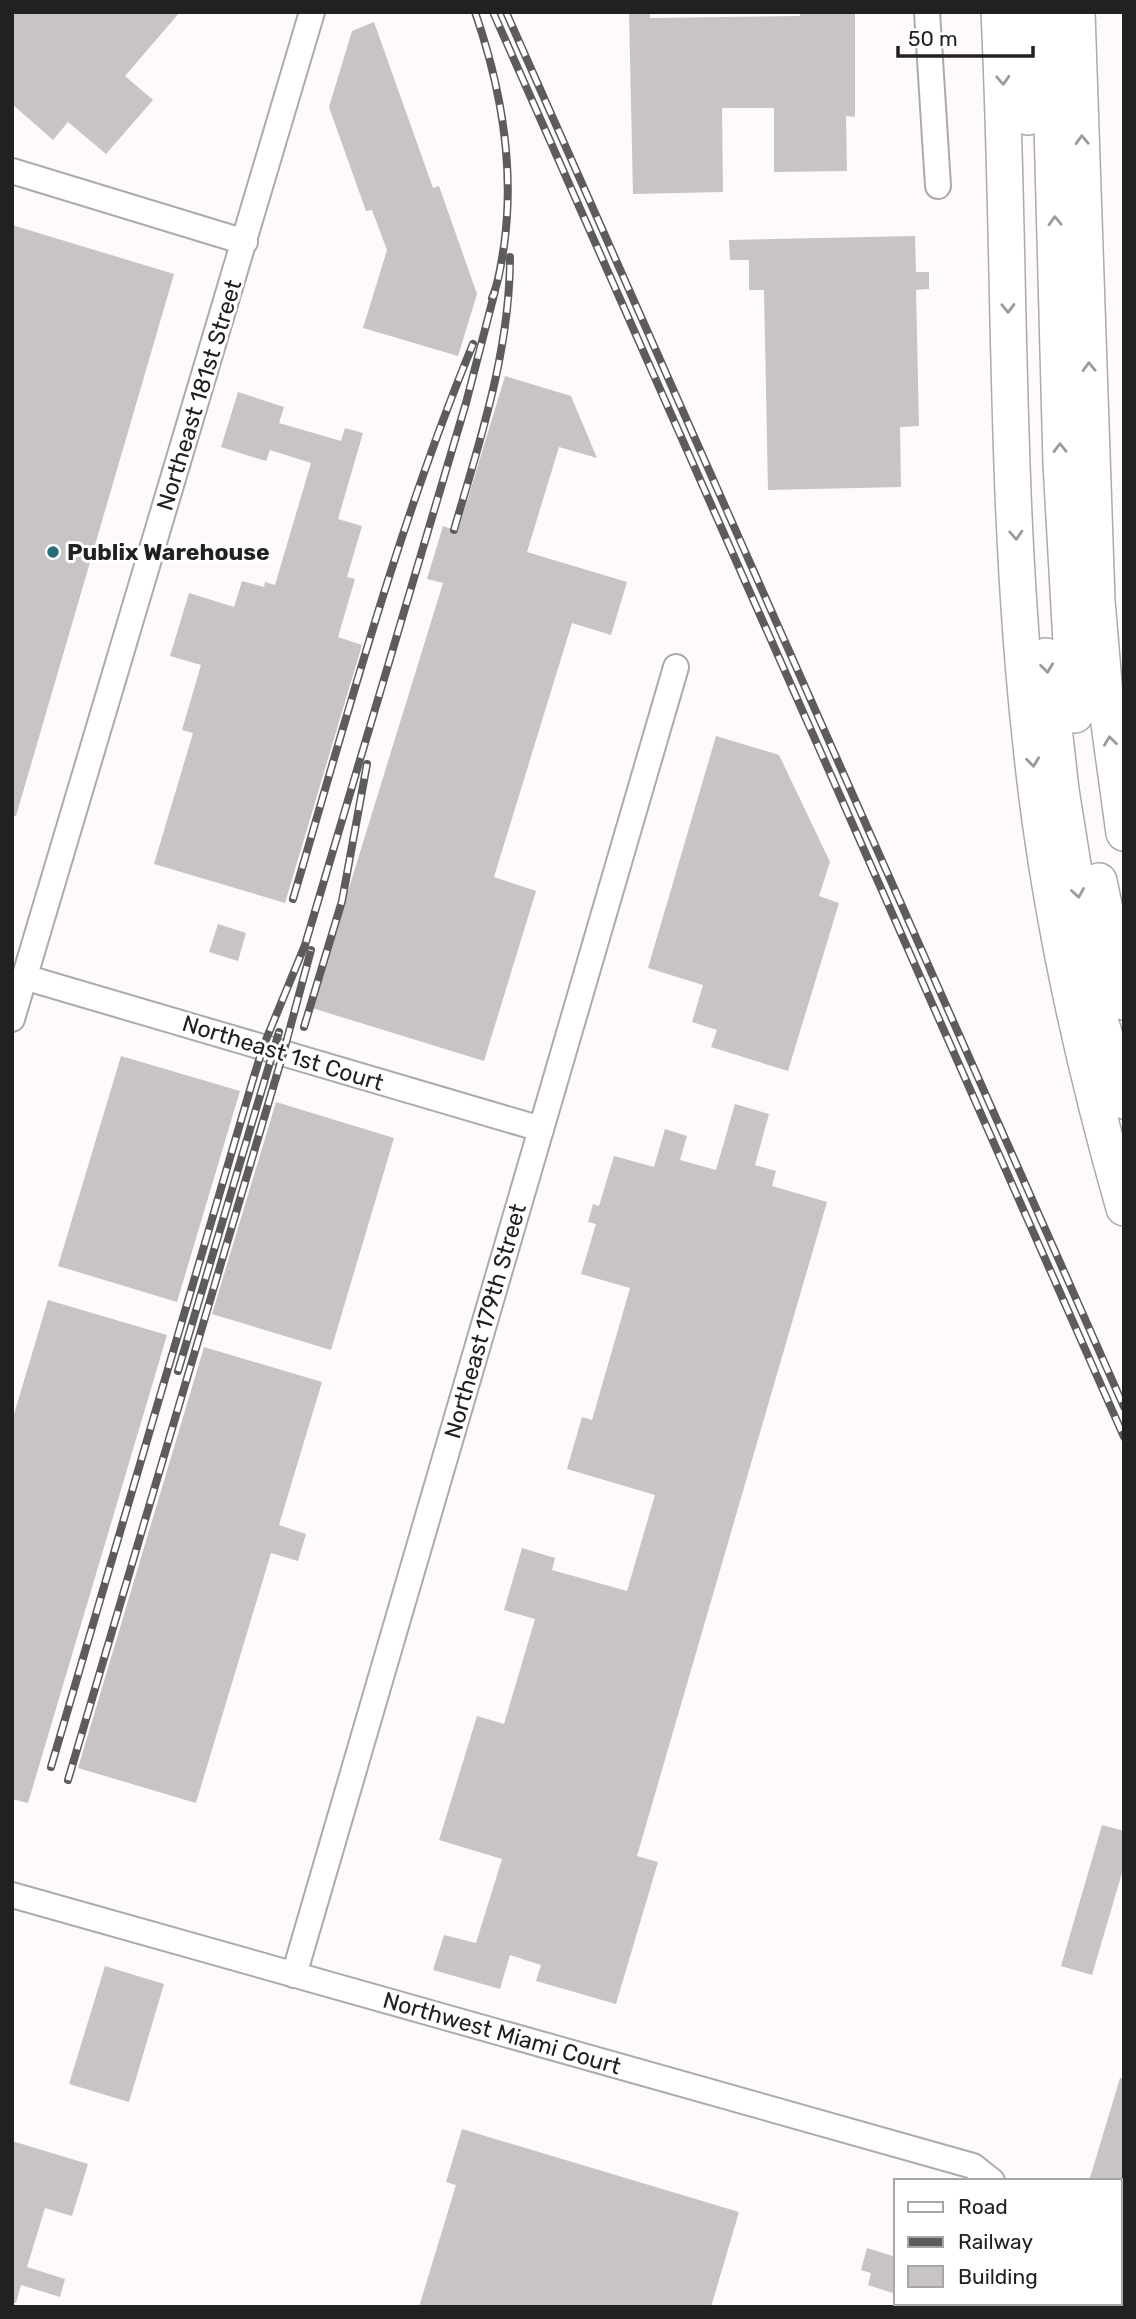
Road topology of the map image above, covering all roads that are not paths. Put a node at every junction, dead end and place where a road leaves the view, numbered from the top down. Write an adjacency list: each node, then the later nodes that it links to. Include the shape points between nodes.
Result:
1 (312, 12): 9 (street, Northeast 181st Street)
2 (927, 12): 8 (street)
3 (999, 12): 17 (highway, one-way to 17, via 1014,505 1031,745 1065,966)
4 (1023, 12): 15 (highway, one-way to 15, via 1045,651 1079,902 1101,1023)
5 (1048, 12): 13 (highway, one-way to 5, via 1094,856 1074,707 1061,463)
6 (1077, 12): 11 (highway, one-way to 6, via 1097,601)
7 (12, 172): 9 (street)
8 (939, 186)
9 (245, 242): 12 (street, Northeast 181st Street)
10 (676, 667): 16 (street, Northeast 179th Street)
11 (1124, 833)
12 (24, 977): 14 (street, Northeast 181st Street); 16 (street, Northeast 1st Court)
13 (1124, 1002)
14 (12, 1019)
15 (1124, 1101)
16 (541, 1129): 19 (street, Northeast 179th Street)
17 (1124, 1209)
18 (12, 1895): 19 (street, Northwest Miami Court)
19 (294, 1975): 20 (street, Northwest Miami Court, via 973,2166)
20 (990, 2179)

